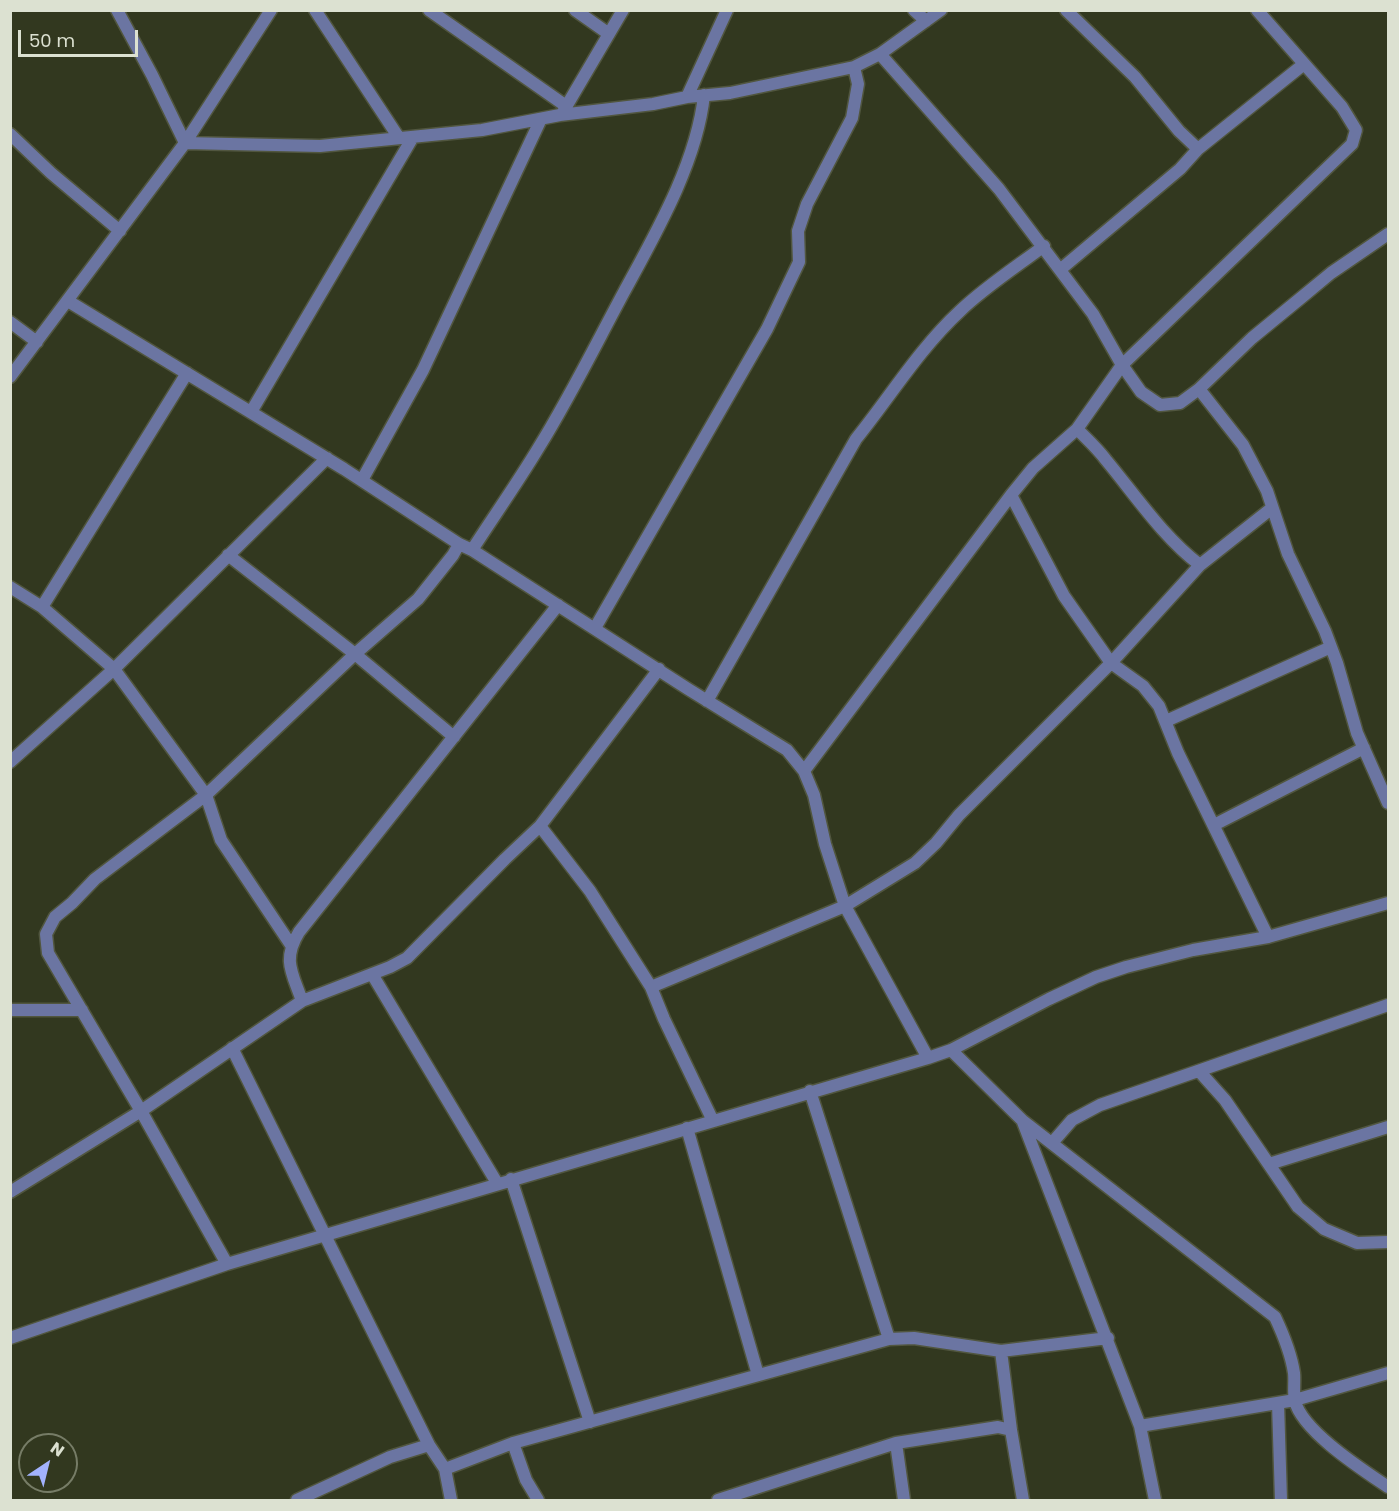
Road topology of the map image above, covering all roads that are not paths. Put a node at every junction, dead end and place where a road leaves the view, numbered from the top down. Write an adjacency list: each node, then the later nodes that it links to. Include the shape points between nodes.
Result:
1 (117, 10): 24 (street)
2 (271, 10): 24 (street)
3 (315, 10): 23 (street)
4 (429, 10): 19 (street)
5 (575, 10): 13 (street)
6 (623, 10): 13 (street)
7 (727, 10): 18 (street)
8 (914, 10): 12 (street)
9 (941, 10): 12 (street)
10 (1066, 10): 25 (street, via 1135,77)
11 (1257, 10): 15 (street)
12 (926, 21): 14 (street)
13 (609, 34): 19 (street)
14 (880, 54): 16 (street); 28 (street)
15 (1304, 64): 25 (street); 33 (street, via 1356,130 1352,144)
16 (854, 67): 17 (street); 50 (street, via 858,84 852,118 807,204 798,231 799,262 767,329)
17 (704, 95): 18 (street); 44 (street, via 693,142 655,235 539,447)
18 (687, 97): 19 (street, via 652,104)
19 (563, 111): 20 (street)
20 (541, 119): 22 (street, via 482,130); 40 (street, via 456,304)
21 (10, 134): 26 (street)
22 (413, 136): 23 (street); 37 (street)
23 (399, 138): 24 (street, via 320,146)
24 (185, 143): 26 (street)
25 (1198, 149): 29 (street, via 1180,169)
26 (120, 231): 30 (street)
27 (1389, 234): 36 (street, via 1331,273 1252,338)
28 (1044, 246): 29 (street); 56 (street, via 961,309 909,368 856,439)
29 (1061, 269): 33 (street)
30 (68, 301): 32 (street); 34 (street)
31 (10, 322): 32 (street)
32 (37, 342): 35 (street)
33 (1122, 365): 36 (street, via 1141,392 1160,405 1180,403); 38 (street)
34 (187, 373): 37 (street); 49 (street)
35 (10, 377)
36 (1199, 389): 42 (street, via 1243,445)
37 (251, 412): 39 (street)
38 (1077, 429): 41 (street, via 1033,468); 46 (street, via 1145,509)
39 (327, 458): 40 (street); 45 (street)
40 (362, 480): 43 (street)
41 (1011, 495): 53 (street, via 1064,596); 61 (street)
42 (1272, 508): 46 (street); 51 (street, via 1288,554)
43 (459, 544): 44 (street); 52 (street, via 418,599)
44 (472, 550): 48 (street)
45 (228, 555): 52 (street); 54 (street)
46 (1200, 565): 53 (street)
47 (10, 587): 49 (street)
48 (558, 605): 50 (street); 58 (street)
49 (42, 607): 54 (street)
50 (595, 628): 55 (street)
51 (1331, 647): 57 (street); 59 (street)
52 (355, 654): 58 (street); 62 (street)
53 (1111, 663): 57 (street, via 1143,686); 67 (street, via 915,863)
54 (114, 669): 60 (street); 62 (street)
55 (659, 669): 56 (street); 65 (street)
56 (706, 701): 61 (street, via 787,750)
57 (1166, 721): 64 (street)
58 (454, 737): 69 (street)
59 (1364, 748): 63 (street); 64 (street)
60 (10, 762)
61 (804, 771): 67 (street)
62 (206, 795): 69 (street, via 221,840); 75 (street, via 95,879 55,917 46,934 48,953)
63 (1389, 803)
64 (1214, 825): 68 (street)
65 (540, 826): 70 (street, via 408,958); 71 (street, via 590,891)
66 (1389, 903): 68 (street)
67 (845, 906): 71 (street); 78 (street)
68 (1268, 937): 77 (street, via 1193,950 1096,977)
69 (291, 945): 72 (street, via 289,962)
70 (372, 974): 72 (street); 89 (street)
71 (651, 987): 82 (street)
72 (302, 1001): 76 (street)
73 (1389, 1005): 79 (street)
74 (10, 1010): 75 (street)
75 (82, 1010): 81 (street)
76 (232, 1048): 81 (street); 91 (street)
77 (951, 1050): 78 (street); 83 (street)
78 (928, 1058): 80 (street)
79 (1199, 1071): 86 (street, via 1081,1114); 87 (street, via 1225,1100)
80 (810, 1091): 82 (street); 96 (street)
81 (141, 1111): 90 (street); 93 (street)
82 (713, 1120): 84 (street)
83 (1023, 1121): 86 (street); 95 (street)
84 (687, 1128): 88 (street); 99 (street)
85 (1389, 1128): 87 (street)
86 (1052, 1143): 100 (street, via 1275,1317 1287,1341)
87 (1269, 1164): 92 (street, via 1298,1207 1324,1229 1357,1243)
88 (511, 1179): 89 (street); 102 (street)
89 (498, 1183): 91 (street)
90 (10, 1192)
91 (326, 1234): 93 (street); 107 (street)
92 (1389, 1242)
93 (227, 1264): 94 (street)
94 (10, 1338)
95 (1108, 1338): 97 (street); 103 (street)
96 (889, 1339): 97 (street, via 914,1338); 99 (street)
97 (1001, 1352): 104 (street)
98 (1389, 1373): 100 (street)
99 (758, 1375): 102 (street)
100 (1295, 1400): 101 (street); 109 (street, via 1301,1417 1315,1431)
101 (1278, 1403): 103 (street); 118 (street)
102 (591, 1422): 105 (street)
103 (1140, 1426): 117 (street)
104 (1011, 1430): 106 (street, via 998,1427); 116 (street)
105 (513, 1443): 108 (street); 113 (street)
106 (896, 1443): 110 (street); 115 (street)
107 (429, 1445): 108 (street); 111 (street, via 390,1457)
108 (445, 1469): 112 (street)
109 (1389, 1487)
110 (735, 1498): 114 (street)
111 (297, 1500)
112 (451, 1500)
113 (538, 1500)
114 (717, 1500)
115 (904, 1500)
116 (1023, 1500)
117 (1155, 1500)
118 (1281, 1500)

